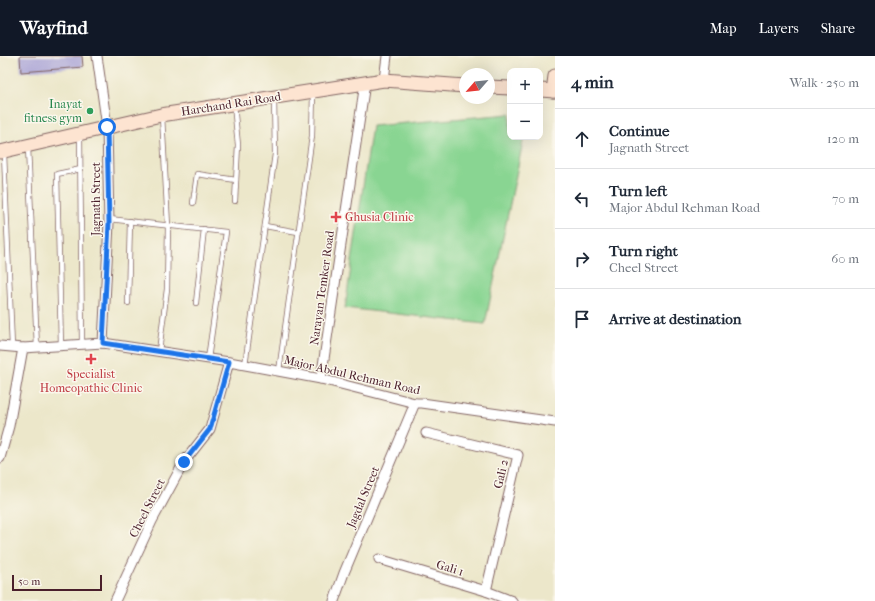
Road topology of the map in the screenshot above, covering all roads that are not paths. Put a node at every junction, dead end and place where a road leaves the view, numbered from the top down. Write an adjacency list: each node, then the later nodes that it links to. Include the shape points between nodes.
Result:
1 (97, 56): 14 (street, Jagnath Street)
2 (387, 56): 4 (street)
3 (555, 76): 10 (main road)
4 (384, 80): 5 (main road, Harchand Rai Road); 6 (main road, Harchand Rai Road)
5 (364, 83): 9 (main road, Harchand Rai Road); 42 (street, Narayan Temker Road)
6 (459, 86)
7 (495, 87): 8 (main road)
8 (507, 88)
9 (313, 91): 11 (main road, Harchand Rai Road); 27 (lane, via 312,136)
10 (549, 91)
11 (274, 97): 12 (main road, Harchand Rai Road); 25 (lane, via 275,154)
12 (234, 104): 13 (main road, Harchand Rai Road); 19 (lane, via 238,145)
13 (162, 115): 14 (main road, Harchand Rai Road); 24 (lane)
14 (107, 127): 15 (main road, Harchand Rai Road); 22 (street, Jagnath Street)
15 (80, 133): 16 (main road, Harchand Rai Road); 18 (lane)
16 (28, 145): 17 (main road, Harchand Rai Road); 35 (lane)
17 (2, 151): 34 (lane)
18 (81, 169): 31 (lane); 33 (lane, via 57,174)
19 (236, 180): 20 (lane); 21 (lane, via 197,174)
20 (235, 201)
21 (193, 203)
22 (109, 219): 23 (lane); 30 (street, Jagnath Street)
23 (130, 222): 24 (lane); 28 (lane)
24 (168, 226): 26 (lane); 37 (lane, via 167,289)
25 (265, 226): 27 (lane); 40 (lane)
26 (204, 229): 29 (lane); 38 (lane, via 226,232)
27 (298, 232): 41 (lane)
28 (128, 303)
29 (196, 303)
30 (103, 343): 31 (street, Major Abdul Rehman Road); 37 (street, Major Abdul Rehman Road)
31 (82, 344): 33 (street, Major Abdul Rehman Road)
32 (0, 346): 34 (street, Major Abdul Rehman Road)
33 (61, 346): 35 (street, Major Abdul Rehman Road)
34 (12, 347): 36 (street, Major Abdul Rehman Road)
35 (37, 347): 36 (street, Major Abdul Rehman Road)
36 (23, 348): 46 (street, via 9,426)
37 (159, 351): 38 (street, Major Abdul Rehman Road)
38 (208, 358): 39 (street, Major Abdul Rehman Road)
39 (229, 362): 40 (street, Major Abdul Rehman Road); 49 (street, Cheel Street, via 210,429 184,462 152,521)
40 (245, 364): 41 (street, Major Abdul Rehman Road)
41 (279, 371): 42 (street, Major Abdul Rehman Road)
42 (321, 379): 43 (street, Major Abdul Rehman Road)
43 (415, 403): 44 (street, Major Abdul Rehman Road); 50 (street, Jagdal Street)
44 (555, 422)
45 (426, 433): 48 (street, Gali 2, via 518,455)
46 (0, 458)
47 (379, 559): 48 (street, Gali 1)
48 (486, 591): 51 (street, Gali 1)
49 (115, 601)
50 (334, 601)
51 (512, 601)

